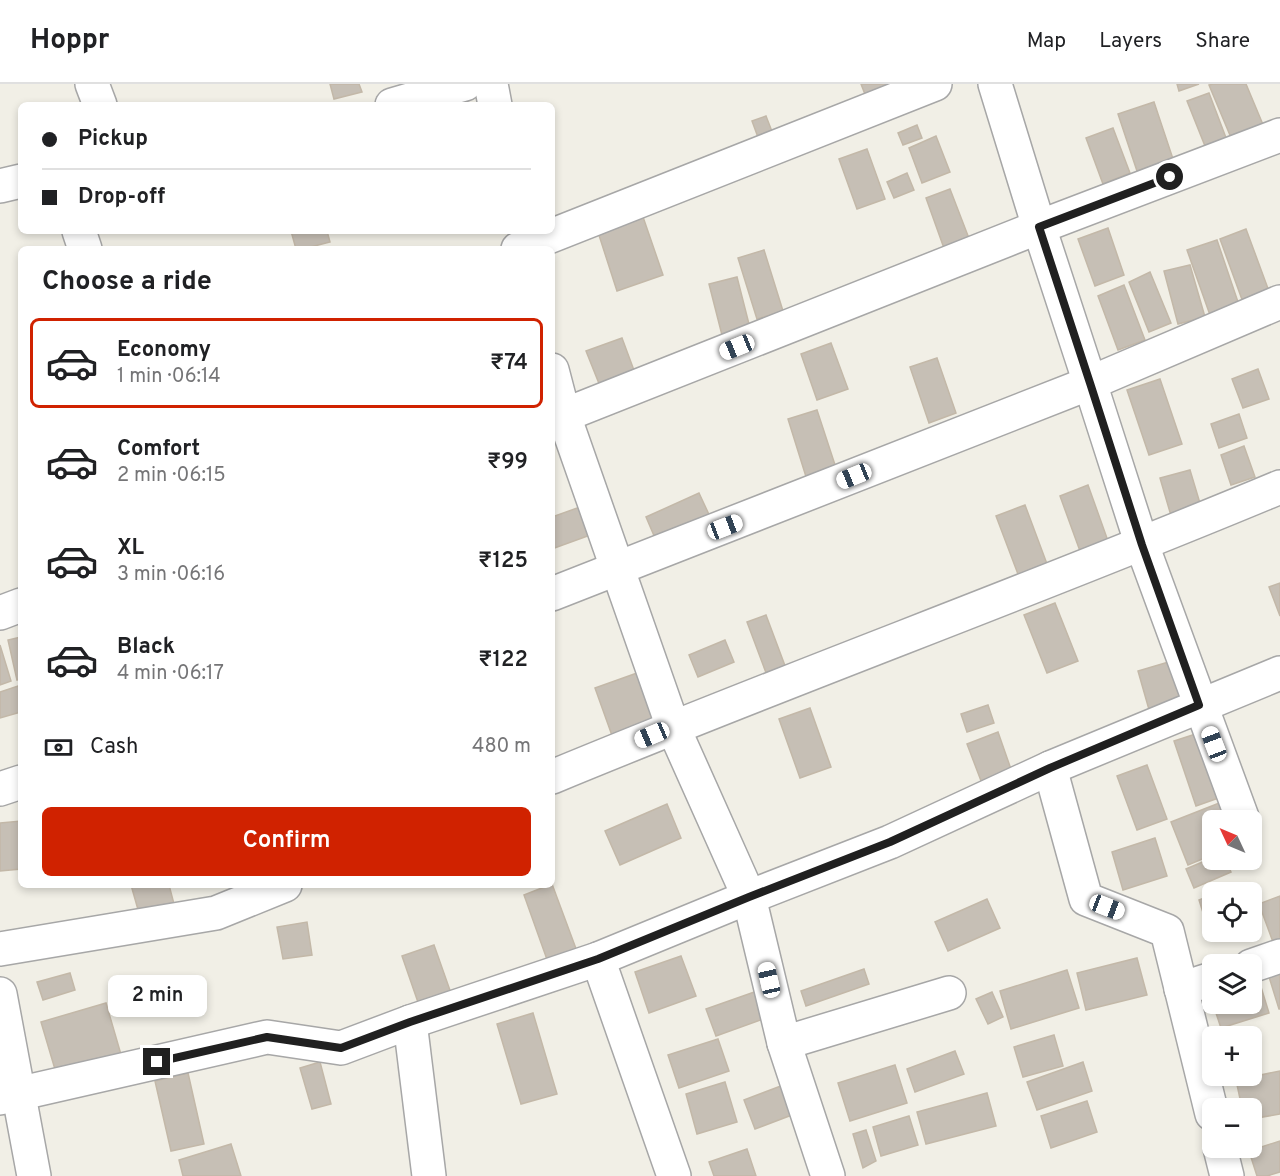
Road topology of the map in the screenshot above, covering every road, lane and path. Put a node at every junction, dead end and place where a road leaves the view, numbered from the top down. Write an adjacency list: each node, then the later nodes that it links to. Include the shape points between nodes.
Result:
1 (92, 84): 6 (street)
2 (465, 84): 7 (street)
3 (491, 84): 8 (street)
4 (935, 84): 13 (street)
5 (995, 84): 12 (street)
6 (99, 102)
7 (402, 102)
8 (494, 102)
9 (1280, 135): 12 (street)
10 (18, 182): 11 (street)
11 (0, 186)
12 (1039, 227): 15 (street); 17 (street)
13 (527, 246)
14 (1280, 302): 15 (street)
15 (1090, 383): 19 (street); 20 (street)
16 (555, 394): 17 (street)
17 (558, 418): 20 (street)
18 (1280, 487): 19 (street)
19 (1142, 545): 25 (street); 26 (street)
20 (618, 569): 21 (street); 26 (street)
21 (555, 593)
22 (18, 606): 23 (street)
23 (0, 613)
24 (1280, 673): 25 (street)
25 (1199, 705): 27 (street); 31 (street)
26 (673, 727): 28 (street); 33 (street)
27 (1050, 768): 33 (street, via 890,842); 39 (street, via 1086,899 1167,931)
28 (555, 776)
29 (18, 783): 30 (street)
30 (0, 789)
31 (1239, 810)
32 (278, 888): 34 (street, via 216,913)
33 (749, 897): 36 (street); 43 (street)
34 (0, 949)
35 (1280, 956): 37 (street)
36 (598, 959): 42 (street); 49 (street)
37 (1262, 962)
38 (1202, 982): 39 (street)
39 (1181, 989): 45 (street)
40 (948, 993): 43 (street)
41 (0, 994): 44 (street)
42 (410, 1022): 44 (street, via 341,1048 267,1037); 48 (street)
43 (784, 1043): 50 (street)
44 (9, 1096): 47 (street)
45 (1208, 1098)
46 (1222, 1158): 51 (street)
47 (34, 1176)
48 (429, 1176)
49 (674, 1176)
50 (828, 1176)
51 (1227, 1176)

